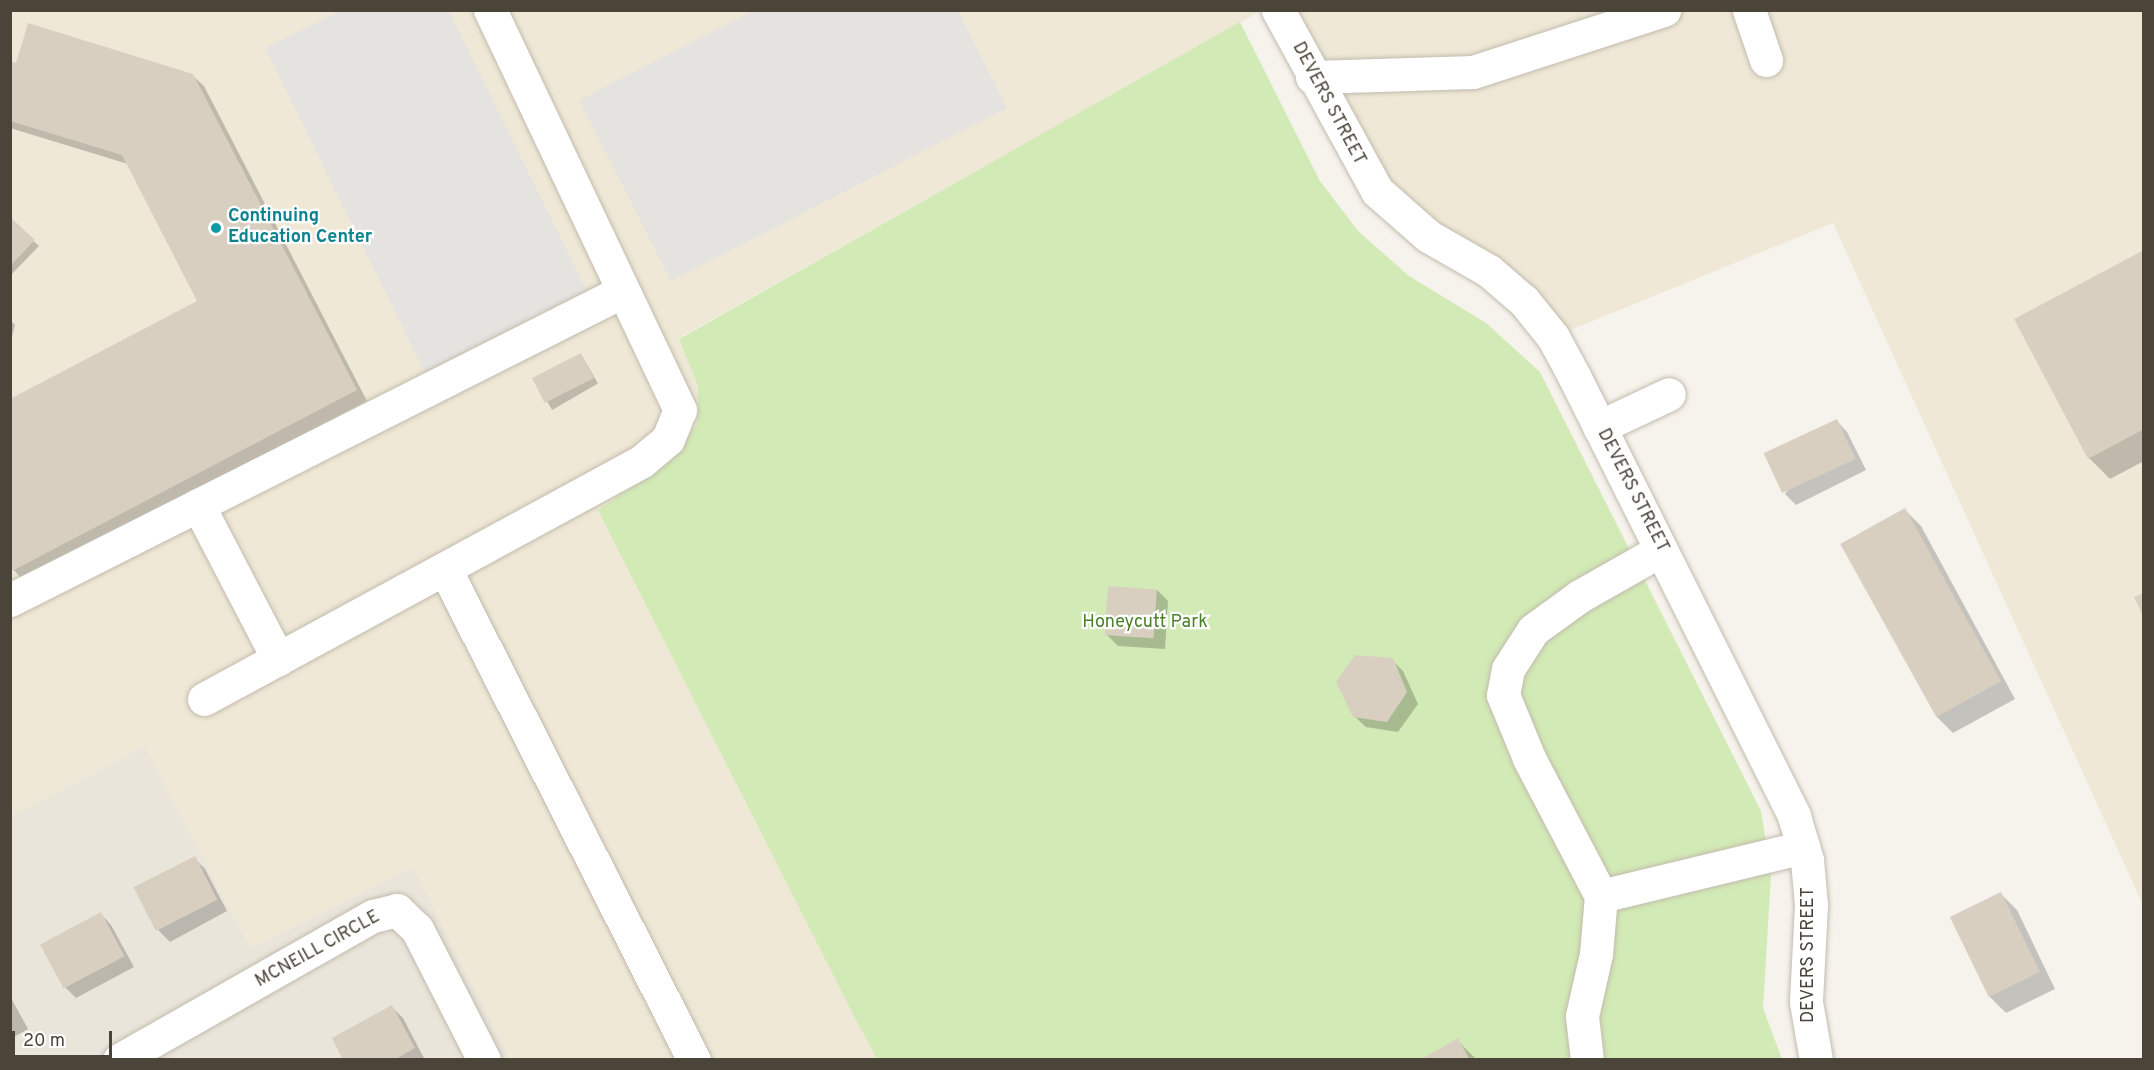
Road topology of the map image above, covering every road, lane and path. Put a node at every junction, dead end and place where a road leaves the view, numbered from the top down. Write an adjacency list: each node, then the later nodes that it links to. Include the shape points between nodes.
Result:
1 (490, 10): 7 (street)
2 (1278, 10): 6 (street, DEVERS STREET)
3 (1664, 10): 6 (street, via 1473,72)
4 (1749, 10): 5 (street)
5 (1766, 60)
6 (1312, 77): 9 (street, DEVERS STREET, via 1364,172 1392,208 1428,236 1489,271 1524,301 1552,337)
7 (623, 291): 10 (street); 12 (street, via 680,410 668,439 642,461)
8 (1669, 394): 9 (street)
9 (1599, 427): 11 (street, DEVERS STREET)
10 (198, 505): 13 (street); 14 (street)
11 (1661, 550): 16 (street, DEVERS STREET, via 1794,816); 17 (street, via 1580,596 1533,630 1508,669 1503,695 1528,758)
12 (445, 569): 14 (street); 20 (street)
13 (10, 600)
14 (278, 659): 15 (street)
15 (204, 699)
16 (1803, 847): 17 (street); 22 (street, DEVERS STREET, via 1811,905 1806,1002)
17 (1601, 896): 21 (street, via 1596,954 1582,1016)
18 (119, 1059): 19 (street, MCNEILL CIRCLE, via 373,916 397,910 417,929)
19 (484, 1059)
20 (694, 1059)
21 (1587, 1059)
22 (1816, 1059)

